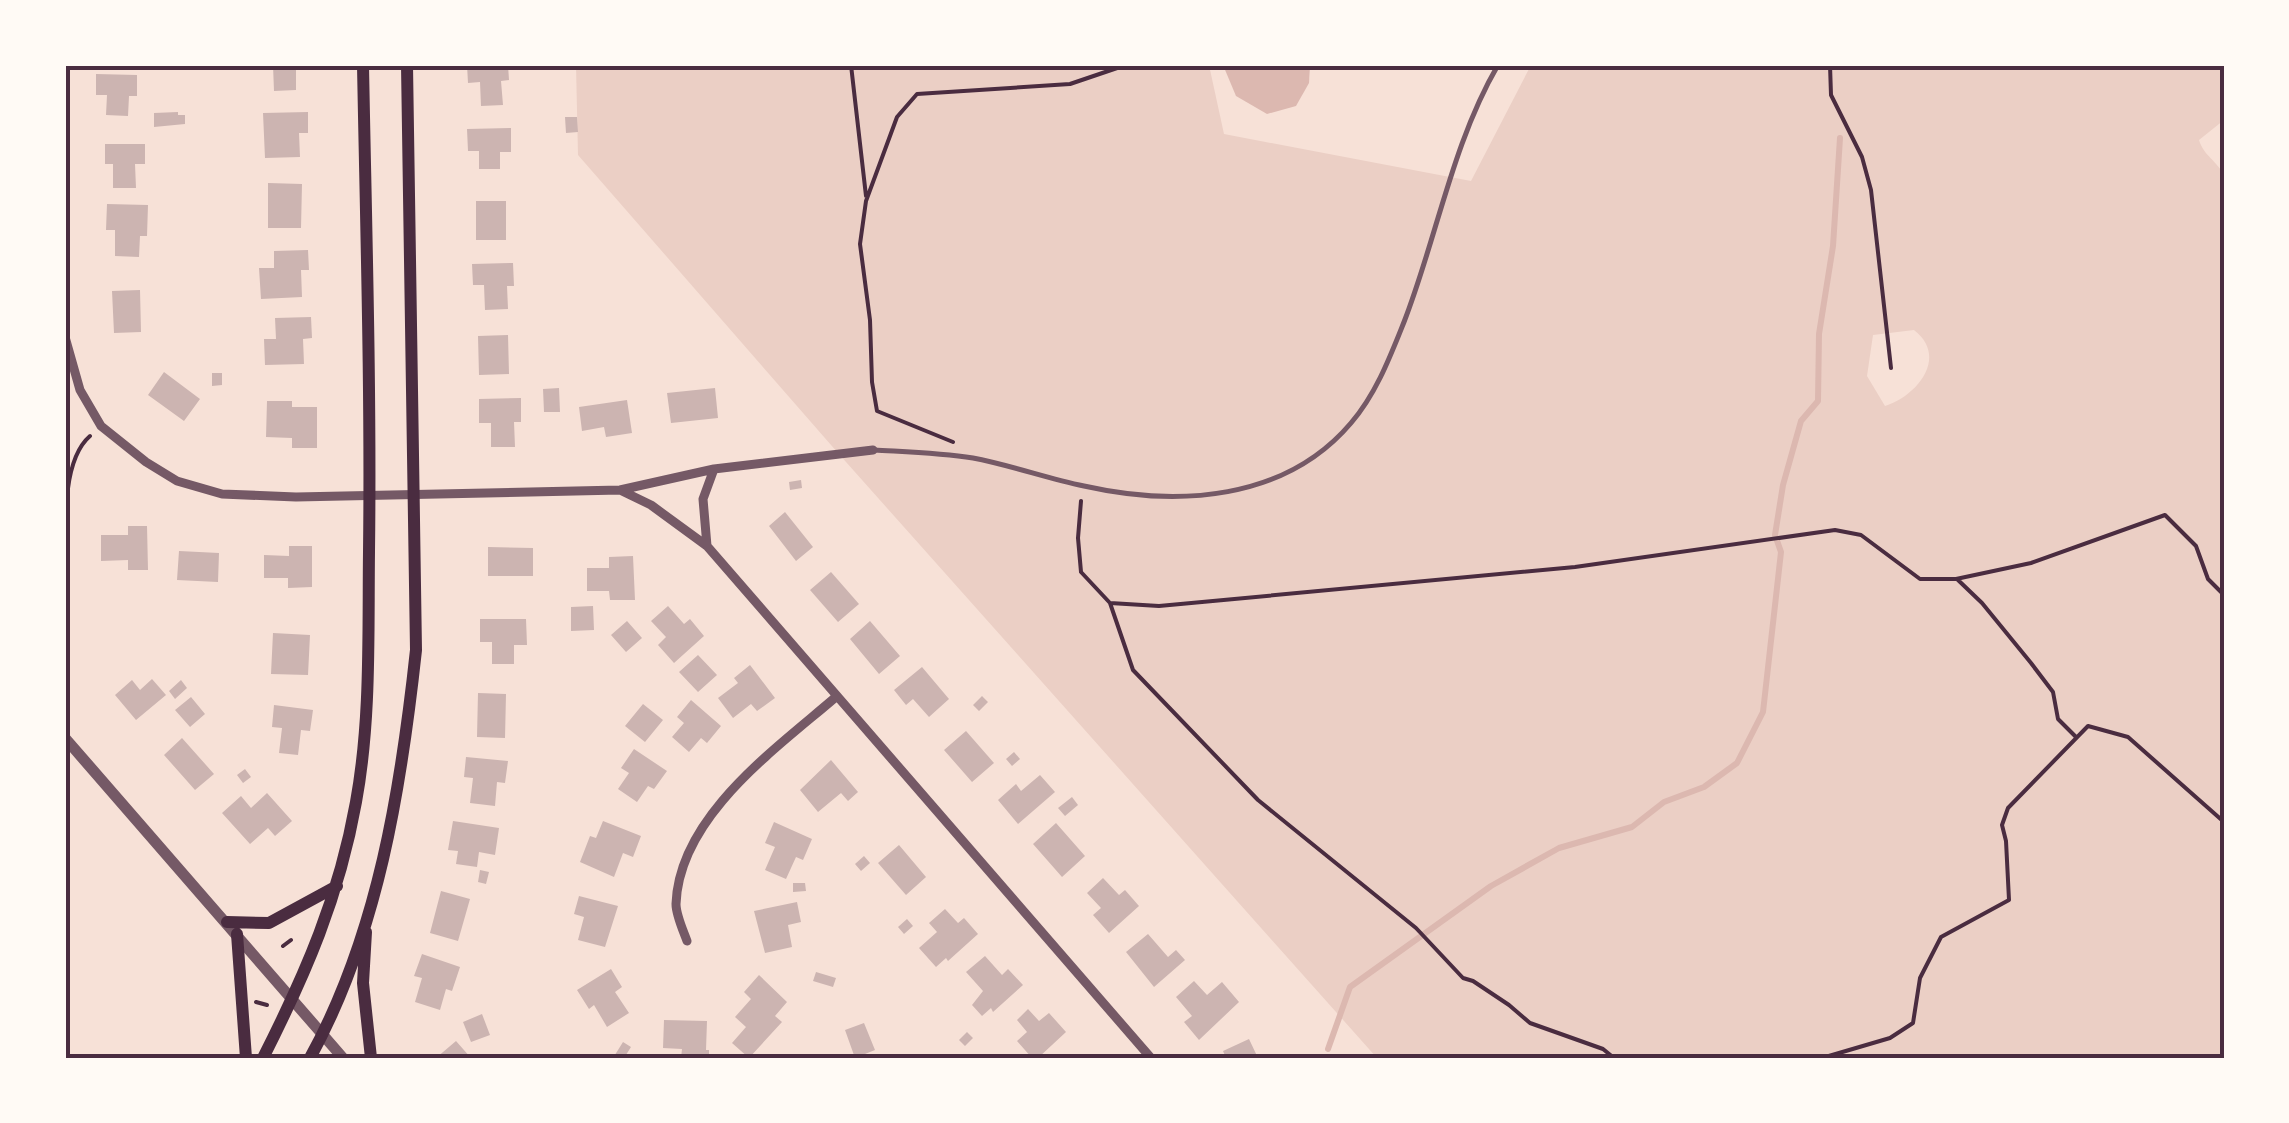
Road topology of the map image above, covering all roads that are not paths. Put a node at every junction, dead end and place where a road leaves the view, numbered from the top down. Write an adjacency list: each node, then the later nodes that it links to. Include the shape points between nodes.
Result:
1 (363, 65): 9 (main road)
2 (407, 65): 8 (main road)
3 (1498, 65): 5 (lane, via 1468,125 1400,332 1371,395 1309,460 1234,492 1168,497 1082,486 973,458)
4 (65, 337): 9 (street, via 80,390 101,426 177,481 222,494)
5 (873, 450): 6 (street)
6 (714, 469): 7 (street); 10 (street, via 703,499)
7 (620, 490): 8 (street); 10 (street)
8 (416, 494): 9 (street); 14 (main road, via 416,650 408,720)
9 (370, 496): 13 (main road, via 368,694 356,801)
10 (707, 546): 11 (street)
11 (837, 696): 17 (street, via 748,774 703,828 676,906); 25 (street)
12 (65, 738): 15 (street)
13 (337, 886): 15 (main road, via 269,923); 18 (main road)
14 (367, 914): 19 (main road); 24 (main road, via 362,983)
15 (227, 922): 16 (street)
16 (237, 934): 18 (street); 20 (main road)
17 (687, 940)
18 (293, 999): 19 (street); 21 (main road)
19 (323, 1034): 22 (main road); 23 (street)
20 (246, 1058)
21 (263, 1058)
22 (310, 1058)
23 (343, 1058)
24 (371, 1058)
25 (1151, 1058)

